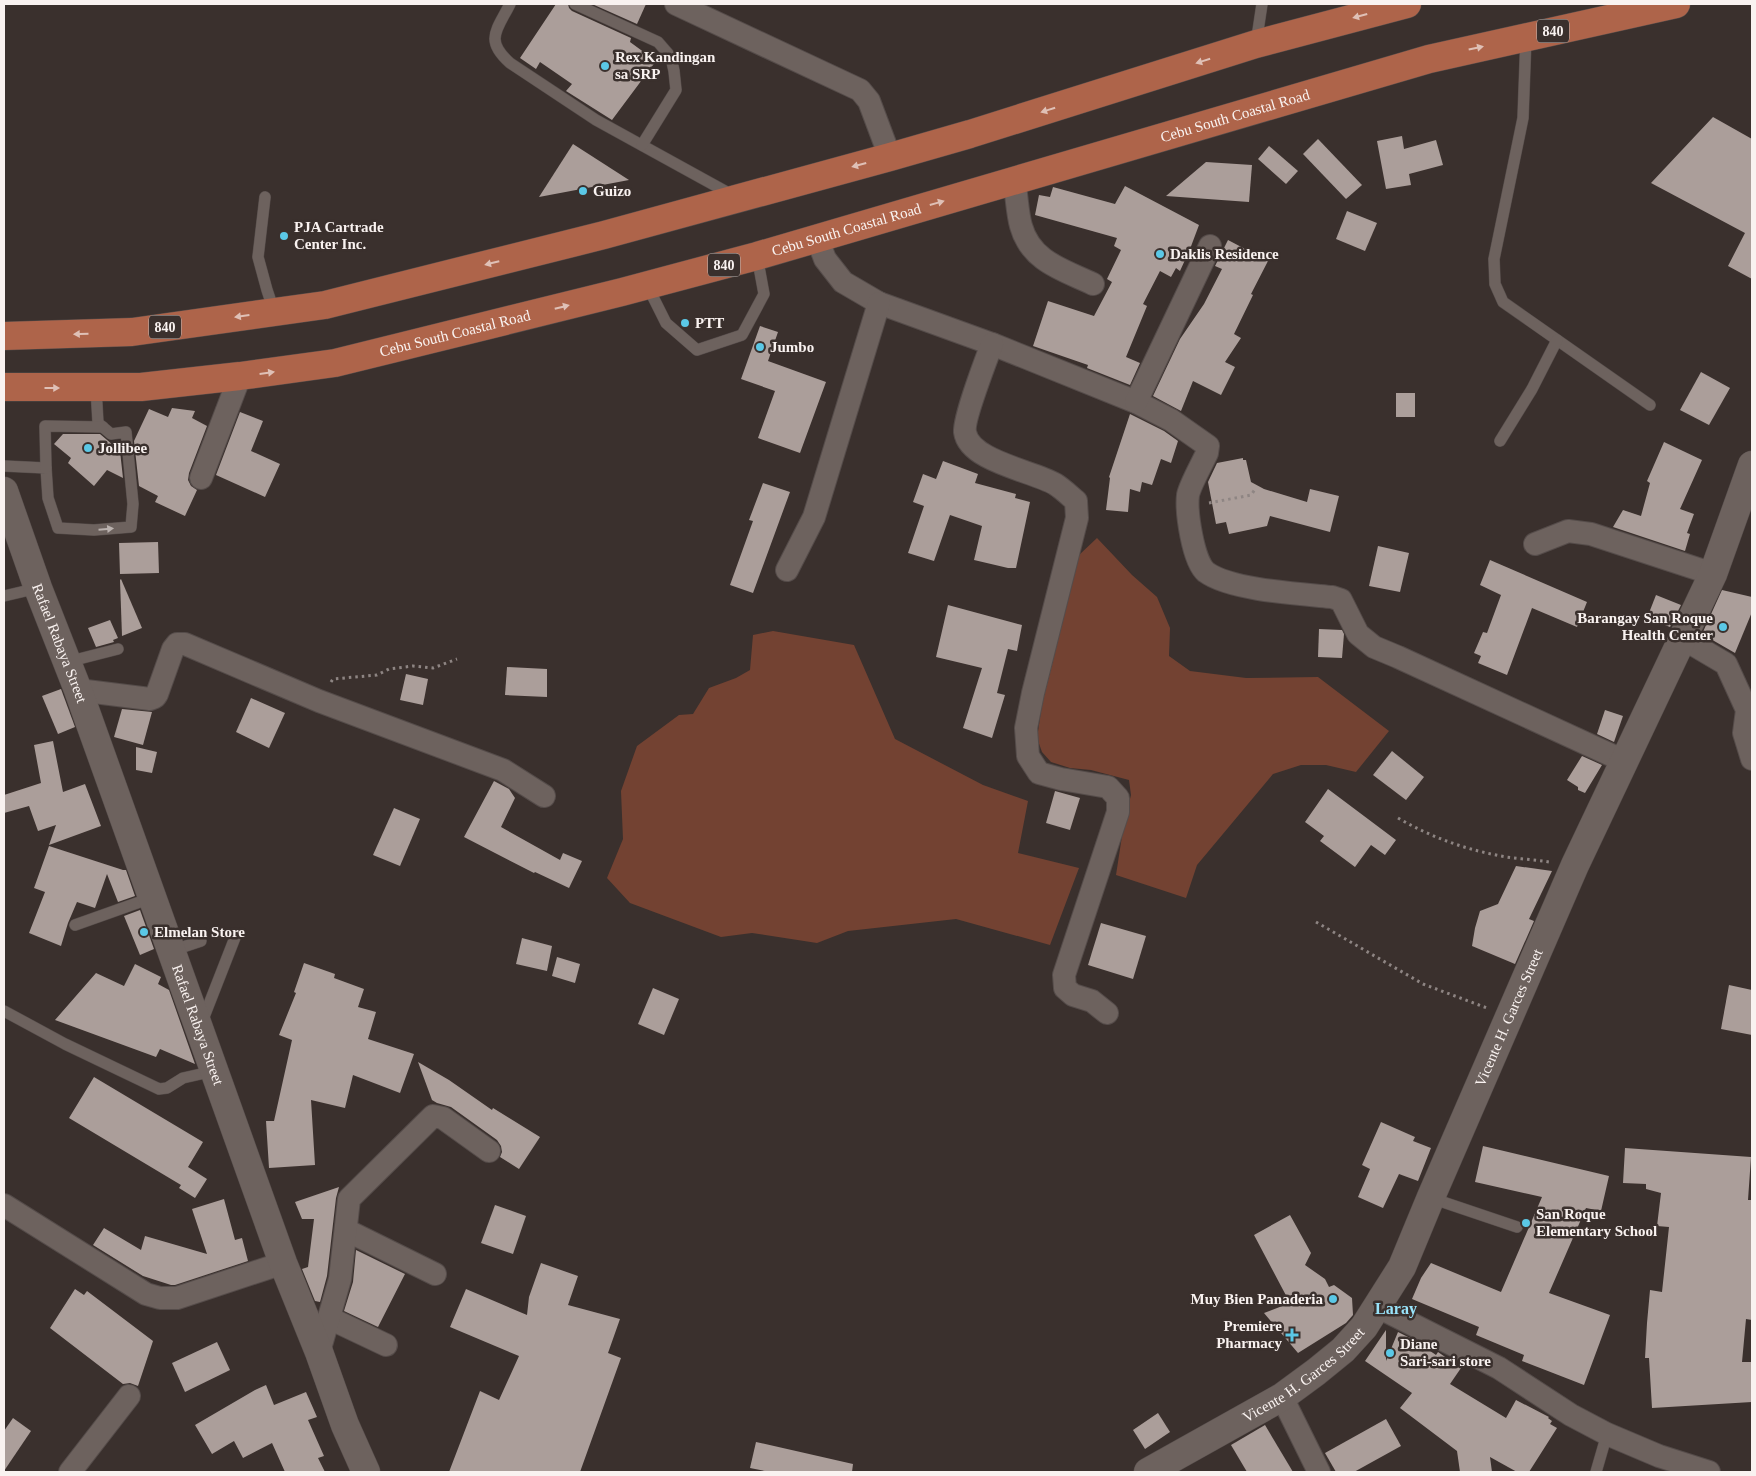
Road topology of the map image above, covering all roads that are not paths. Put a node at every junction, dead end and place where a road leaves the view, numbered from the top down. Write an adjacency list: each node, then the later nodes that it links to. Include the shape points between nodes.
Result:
1 (510, 4): 9 (lane, via 495,34 499,54 596,120)
2 (574, 4): 9 (lane, via 658,42 671,58 676,90)
3 (676, 4): 10 (street, via 860,90 869,101)
4 (1262, 4): 8 (lane)
5 (1407, 4): 8 (highway, 840, one-way to 8)
6 (1676, 4): 7 (highway, Cebu South Coastal Road / 840)
7 (1526, 37): 11 (highway, Cebu South Coastal Road / 840, one-way to 7, via 1429,59); 22 (lane, via 1523,118 1494,259 1495,284 1503,302)
8 (1256, 44): 10 (highway, 840, one-way to 10)
9 (642, 145): 13 (lane)
10 (890, 157): 13 (highway, 840, one-way to 13)
11 (1014, 181): 14 (highway, Cebu South Coastal Road / 840, one-way to 11); 17 (street, via 1021,226 1030,246 1044,261)
12 (266, 197): 20 (lane, via 258,257)
13 (737, 198): 20 (highway, 840, one-way to 20, via 325,305)
14 (818, 238): 16 (highway, Cebu South Coastal Road / 840); 19 (street, via 825,259 842,282)
15 (1210, 246): 27 (street)
16 (757, 256): 18 (highway, Cebu South Coastal Road / 840); 18 (lane, via 764,294 742,335 697,350 666,323)
17 (1093, 284)
18 (647, 285): 24 (highway, Cebu South Coastal Road / 840, one-way to 18, via 335,363)
19 (879, 303): 23 (street); 37 (street, via 814,517)
20 (274, 311): 21 (highway, 840, one-way to 21, via 132,332)
21 (4, 336)
22 (1557, 340): 28 (lane); 30 (lane)
23 (992, 344): 27 (street); 54 (street, via 967,418 964,432 970,445 987,457 1055,484 1076,501 1077,518 1026,728 1028,756 1039,773 1108,787 1118,798 1118,812 1064,975 1065,988 1092,1001)
24 (240, 376): 26 (highway, Cebu South Coastal Road / 840, via 141,387); 34 (street)
25 (4, 388): 26 (highway, Cebu South Coastal Road / 840, one-way to 26)
26 (96, 388): 29 (lane, via 98,422)
27 (1136, 402): 46 (street, via 1171,420 1208,446 1188,495 1191,535 1204,570 1217,579 1262,590 1341,600 1358,634 1374,648)
28 (1650, 405)
29 (104, 428): 33 (lane, via 45,426); 33 (lane, one-way to 29, via 48,498 58,528 131,527 133,504 126,432 112,434)
30 (1500, 441)
31 (1752, 465): 38 (street, Vicente H. Garces Street)
32 (4, 466): 33 (lane)
33 (46, 468)
34 (201, 478)
35 (6, 505): 39 (street, Rafael Rabaya Street)
36 (1535, 544): 38 (street, via 1568,531 1591,534)
37 (787, 570)
38 (1713, 574): 41 (street, Vicente H. Garces Street)
39 (38, 588): 40 (lane); 43 (street, Rafael Rabaya Street)
40 (4, 596)
41 (1682, 638): 45 (street, via 1726,664 1747,710 1744,733); 46 (street, Vicente H. Garces Street)
42 (118, 649): 43 (lane)
43 (67, 662): 44 (street, Rafael Rabaya Street)
44 (78, 690): 47 (street, via 155,697 173,649 178,644 185,644 319,701 503,770); 48 (street, Rafael Rabaya Street)
45 (1752, 759)
46 (1624, 761): 58 (street, Vicente H. Garces Street)
47 (544, 796)
48 (151, 898): 49 (lane); 52 (street, Rafael Rabaya Street)
49 (75, 925)
50 (236, 935): 55 (lane)
51 (201, 941): 52 (lane)
52 (171, 951): 55 (street, Rafael Rabaya Street)
53 (4, 1011): 56 (lane, via 159,1089 168,1088 183,1078)
54 (1107, 1013)
55 (199, 1029): 56 (street, Rafael Rabaya Street)
56 (214, 1071): 62 (street, Rafael Rabaya Street)
57 (489, 1151): 61 (street, via 443,1118 430,1116 348,1199)
58 (1430, 1197): 60 (lane); 64 (street, Vicente H. Garces Street, via 1402,1267)
59 (4, 1205): 62 (street, via 146,1294 160,1298 177,1298)
60 (1517, 1227)
61 (346, 1230): 63 (street); 65 (street, via 340,1279)
62 (284, 1263): 67 (street, Rafael Rabaya Street)
63 (436, 1274)
64 (1378, 1307): 69 (street, Vicente H. Garces Street, via 1343,1350); 70 (street, via 1498,1368)
65 (329, 1318): 66 (street); 67 (street)
66 (386, 1346)
67 (319, 1352): 72 (street, Rafael Rabaya Street)
68 (129, 1396): 71 (street)
69 (1282, 1397): 73 (street, Vicente H. Garces Street); 74 (street)
70 (1607, 1434): 75 (lane); 76 (street)
71 (70, 1472)
72 (366, 1472)
73 (1148, 1472)
74 (1319, 1472)
75 (1596, 1472)
76 (1709, 1472)

